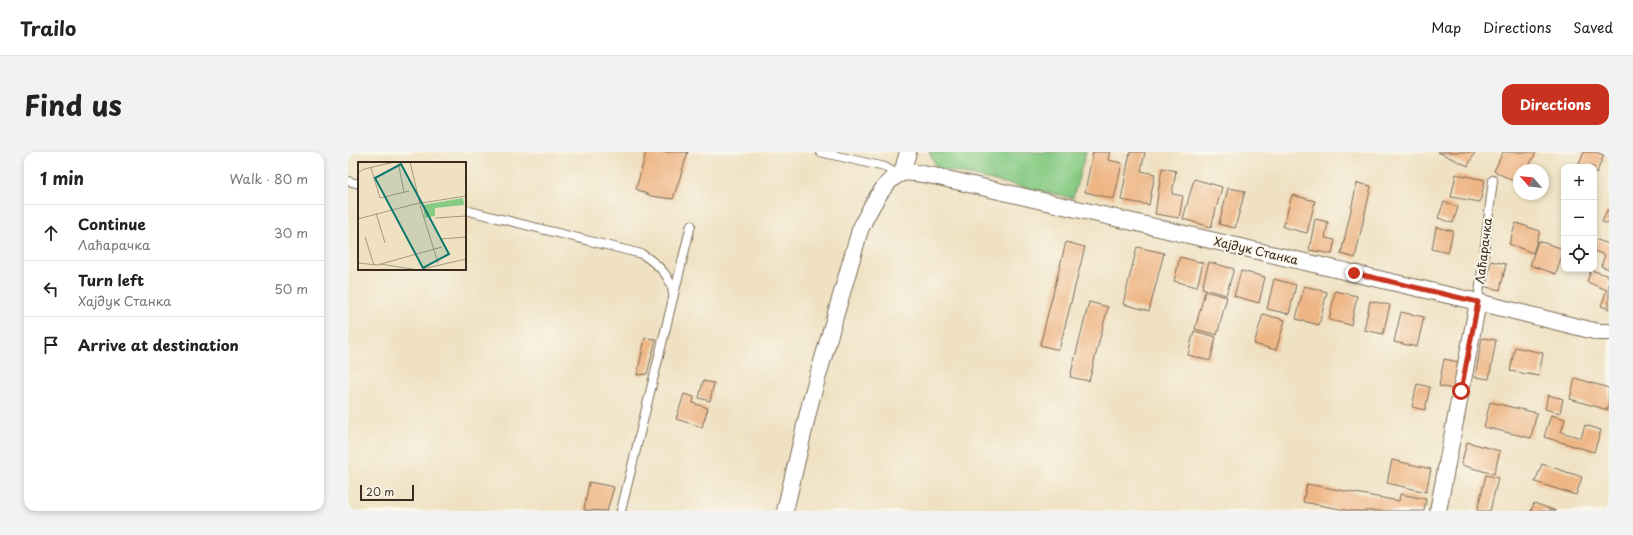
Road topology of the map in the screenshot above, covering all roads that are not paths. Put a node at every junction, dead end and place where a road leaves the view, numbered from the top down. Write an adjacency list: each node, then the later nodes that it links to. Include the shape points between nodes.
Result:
1 (820, 152): 3 (lane, via 885,167)
2 (908, 152): 3 (street)
3 (899, 175): 10 (street, Хајдук Станка, via 915,173 934,176); 13 (street, via 872,204 860,230 811,400)
4 (1494, 180): 10 (lane, Лаћарачка)
5 (348, 181): 6 (lane)
6 (358, 184)
7 (466, 210): 9 (lane, via 642,254 662,269 669,278)
8 (691, 225): 9 (lane)
9 (674, 297): 12 (lane)
10 (1478, 302): 11 (street, Хајдук Станка, via 1598,332); 14 (street, Лаћарачка)
11 (1609, 332)
12 (621, 511)
13 (785, 511)
14 (1438, 511)

